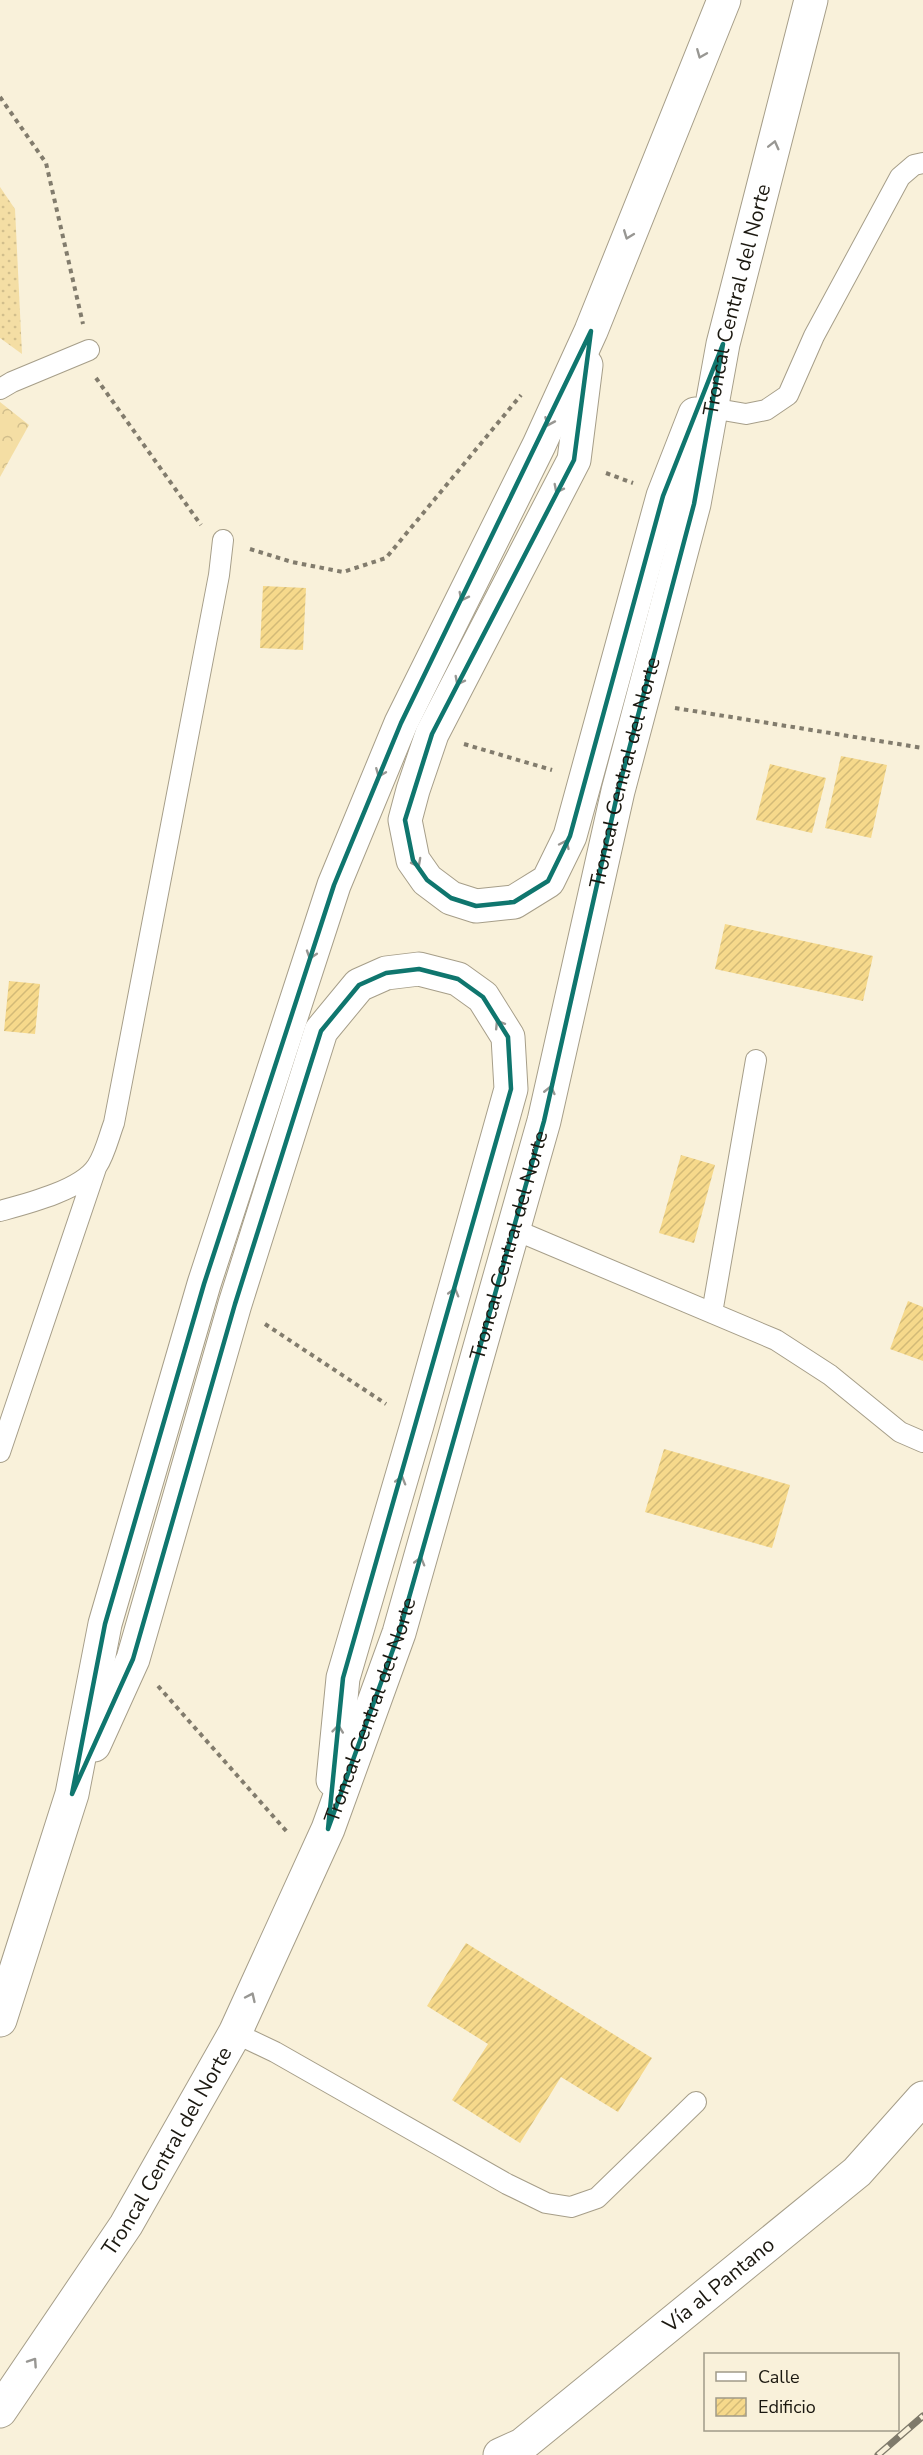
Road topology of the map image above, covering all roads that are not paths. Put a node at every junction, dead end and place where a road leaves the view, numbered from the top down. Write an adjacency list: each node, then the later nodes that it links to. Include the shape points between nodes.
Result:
1 (723, 0): 4 (main road, one-way to 4)
2 (811, 0): 5 (main road, Troncal Central del Norte, one-way to 2)
3 (923, 163): 8 (lane, via 900,177 814,336 788,395 766,410 746,414)
4 (591, 331): 5 (main road, one-way to 5, via 574,460 432,734 405,820 413,860 427,880 451,898 476,906 514,902 548,881 570,836 663,496); 17 (main road, one-way to 17, via 539,446 401,723 334,885 204,1284 105,1624)
5 (723, 344): 8 (main road, Troncal Central del Norte)
6 (89, 350): 7 (lane)
7 (0, 389)
8 (711, 408): 13 (main road, Troncal Central del Norte, one-way to 8, via 543,1121 618,791 693,504)
9 (223, 540): 11 (lane, via 114,1123)
10 (756, 1060): 14 (lane)
11 (97, 1168): 12 (lane, via 77,1184); 16 (lane)
12 (0, 1211)
13 (513, 1229): 14 (lane); 18 (main road, Troncal Central del Norte, one-way to 13, via 399,1634)
14 (712, 1313): 15 (lane, via 777,1340 830,1375 900,1432)
15 (923, 1442)
16 (0, 1452)
17 (72, 1794): 18 (main road, one-way to 17, via 343,1678 511,1089 508,1037 483,997 458,979 419,969 386,973 359,985 321,1032 235,1304 133,1659); 19 (main road)
18 (328, 1829): 20 (main road, Troncal Central del Norte, one-way to 18)
19 (0, 2020)
20 (235, 2033): 22 (lane, via 507,2184 546,2203 571,2207 597,2198); 23 (main road, Troncal Central del Norte, one-way to 20, via 126,2225)
21 (923, 2098): 24 (main road, Vía al Pantano, via 857,2172 522,2445)
22 (696, 2102)
23 (0, 2410)
24 (500, 2455)

